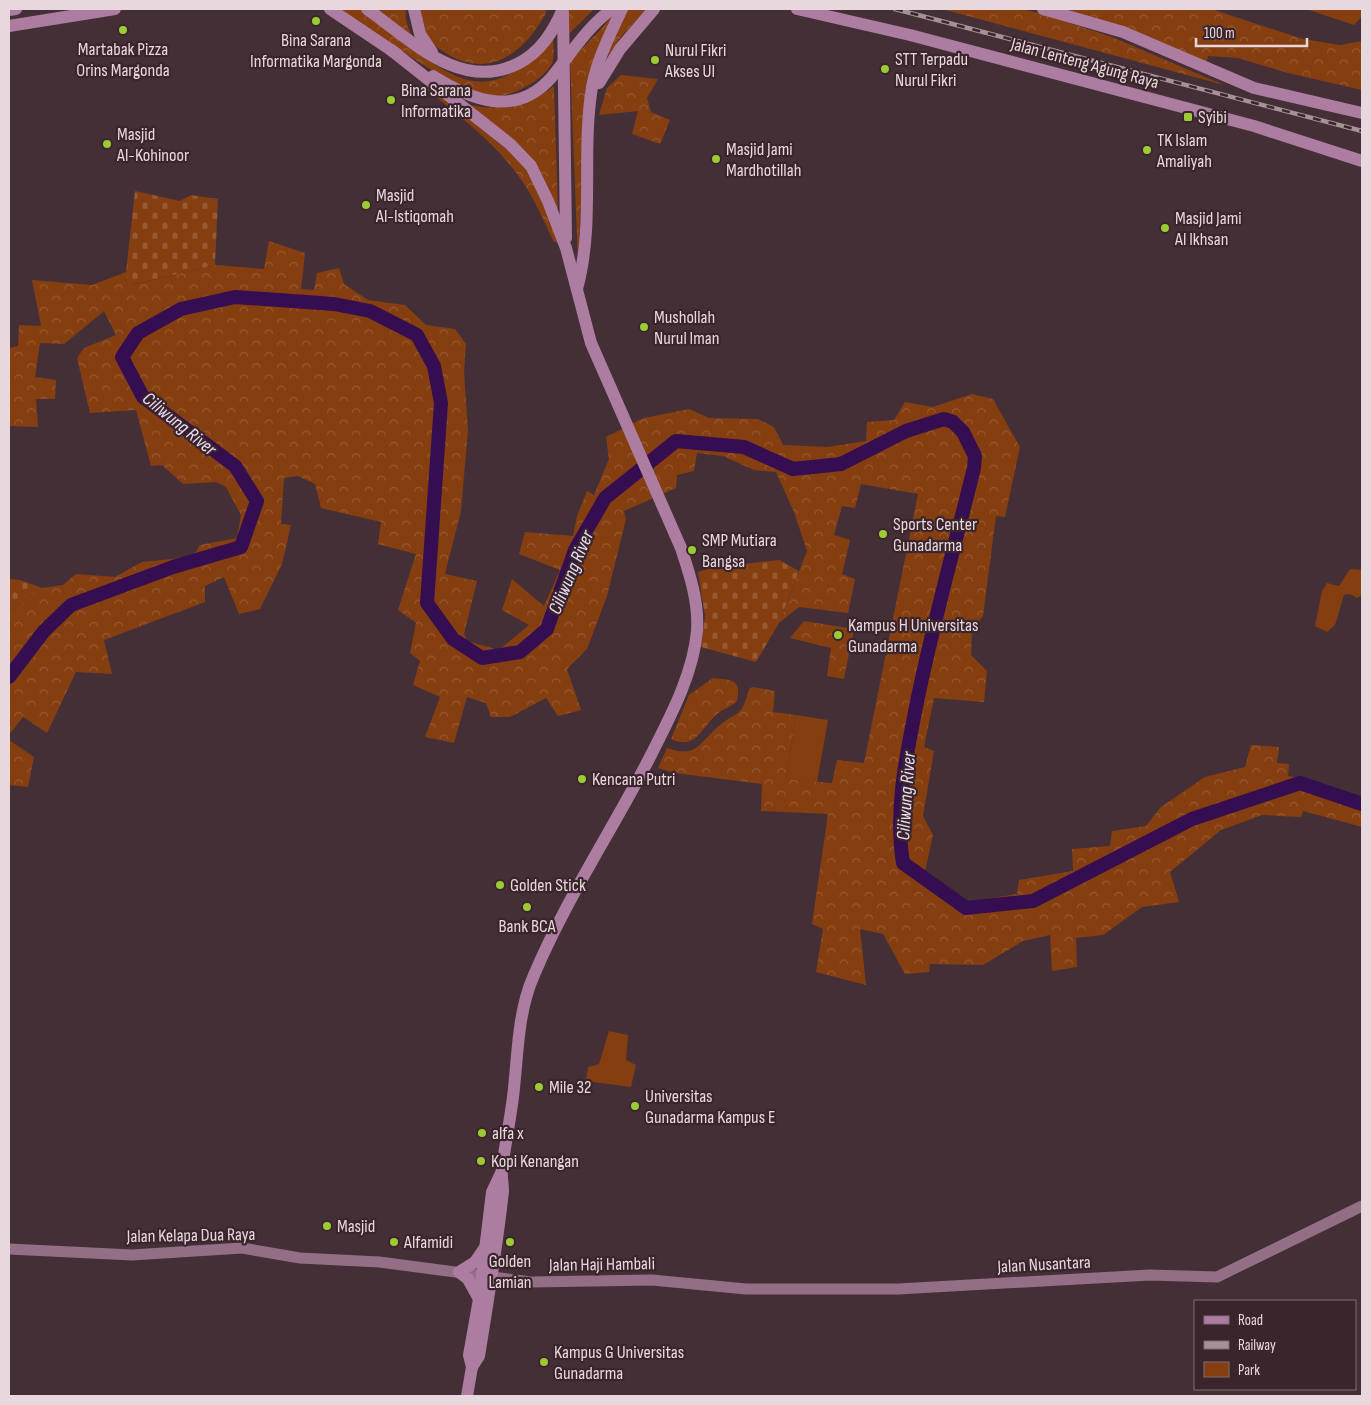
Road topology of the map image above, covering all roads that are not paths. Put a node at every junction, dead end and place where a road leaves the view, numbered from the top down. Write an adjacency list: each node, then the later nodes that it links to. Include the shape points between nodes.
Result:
1 (16, 9): 12 (main road)
2 (115, 9): 14 (main road)
3 (330, 9): 15 (main road)
4 (367, 9): 16 (main road)
5 (414, 9): 16 (main road, via 423,40)
6 (563, 9): 16 (main road, via 537,51 513,66 492,72 476,72); 20 (main road)
7 (612, 9): 15 (main road, via 589,29 546,83 528,95 508,101 487,101 467,96)
8 (622, 9): 18 (main road, via 595,76)
9 (654, 9): 18 (main road, via 600,79)
10 (796, 9): 13 (main road, Jalan Lenteng Agung Raya)
11 (1043, 9): 17 (main road, via 1123,32 1254,88)
12 (9, 10)
13 (819, 11): 19 (main road, Jalan Lenteng Agung Raya, via 1254,126)
14 (9, 26)
15 (390, 50): 20 (main road, via 523,157 542,188)
16 (443, 62)
17 (1362, 113)
18 (588, 140): 21 (main road, via 584,258)
19 (1362, 161)
20 (566, 248): 21 (main road)
21 (576, 291): 22 (main road, via 591,343 681,548 695,597 697,631 681,691 659,740 532,978 522,1016)
22 (501, 1173): 24 (main road, via 494,1186); 27 (main road, via 503,1189)
23 (1362, 1206): 28 (main road, Jalan Nusantara, via 1217,1277 1150,1275 898,1289)
24 (486, 1247): 26 (main road, via 474,1262); 27 (main road)
25 (9, 1249): 26 (main road, Jalan Kelapa Dua Raya, via 132,1255 242,1248 300,1258 379,1262)
26 (459, 1272): 27 (main road, Jalan Kelapa Dua Raya); 29 (main road, via 472,1284)
27 (487, 1277): 28 (main road, Jalan Haji Hambali, via 557,1283 668,1281); 29 (main road); 30 (main road, via 479,1356)
28 (712, 1286)
29 (479, 1299): 30 (main road, via 469,1355)
30 (472, 1367): 31 (main road)
31 (467, 1396)

